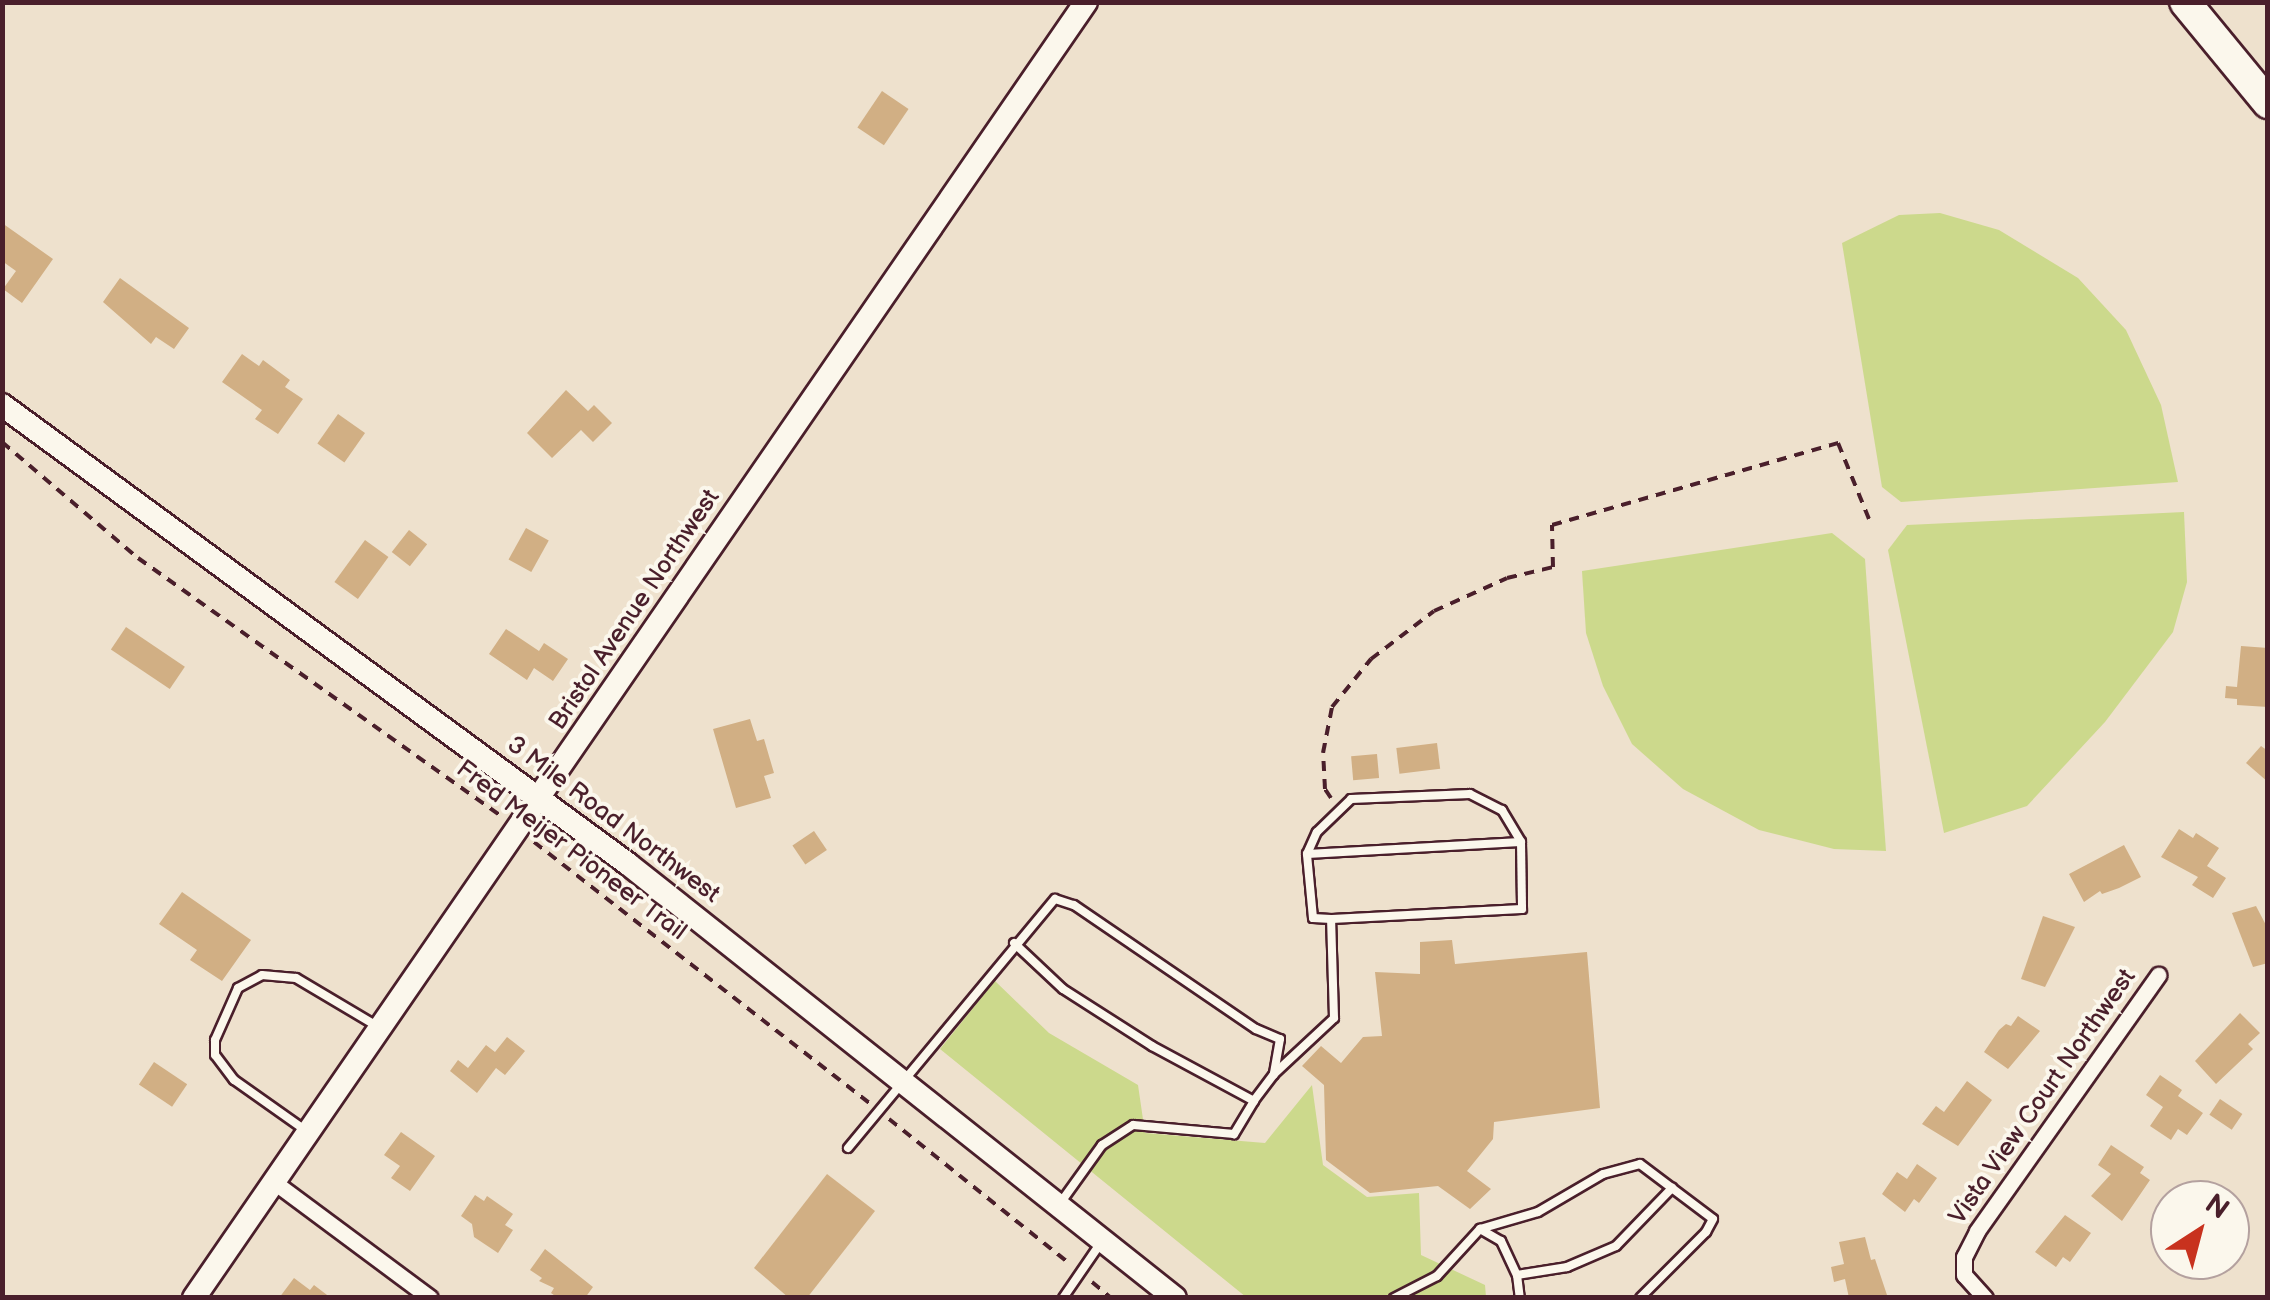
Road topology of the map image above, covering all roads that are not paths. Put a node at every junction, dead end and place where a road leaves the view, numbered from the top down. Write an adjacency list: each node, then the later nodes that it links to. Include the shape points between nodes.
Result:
1 (1086, 2): 5 (street, Bristol Avenue Northwest)
2 (2185, 2): 3 (highway)
3 (2268, 104)
4 (2, 405): 5 (street, 3 Mile Road Northwest)
5 (539, 798): 11 (street, Bristol Avenue Northwest); 13 (street, 3 Mile Road Northwest)
6 (1521, 842): 7 (lane); 7 (lane, via 1502,810 1470,794 1350,798); 8 (lane, via 1522,910)
7 (1306, 854): 8 (lane, via 1313,918)
8 (1331, 919): 12 (lane, via 1334,1018)
9 (1014, 944): 12 (lane, via 1054,899 1074,904 1280,1039); 13 (lane); 14 (lane, via 1078,999)
10 (2158, 975): 30 (street, Vista View Court Northwest, via 1977,1231 1964,1257 1964,1275)
11 (380, 1028): 15 (street, Bristol Avenue Northwest); 15 (lane, via 296,978 262,975 238,988 214,1040 215,1054 234,1080)
12 (1274, 1074): 14 (lane)
13 (904, 1081): 16 (lane); 19 (street, 3 Mile Road Northwest)
14 (1254, 1100): 19 (lane, via 1234,1134 1134,1125 1102,1145)
15 (309, 1132): 17 (street, Bristol Avenue Northwest)
16 (848, 1148)
17 (274, 1182): 23 (street, Bristol Avenue Northwest); 24 (street)
18 (1672, 1188): 20 (lane, via 1640,1164 1604,1174 1538,1212); 22 (lane, via 1616,1246 1567,1268); 29 (lane, via 1713,1219)
19 (1060, 1204): 21 (street, 3 Mile Road Northwest)
20 (1480, 1229): 22 (lane, via 1501,1241); 27 (lane, via 1437,1276)
21 (1103, 1240): 25 (lane); 26 (street, 3 Mile Road Northwest)
22 (1517, 1275): 28 (lane)
23 (194, 1298)
24 (430, 1298)
25 (1063, 1298)
26 (1175, 1298)
27 (1394, 1298)
28 (1520, 1298)
29 (1640, 1298)
30 (1985, 1298)

